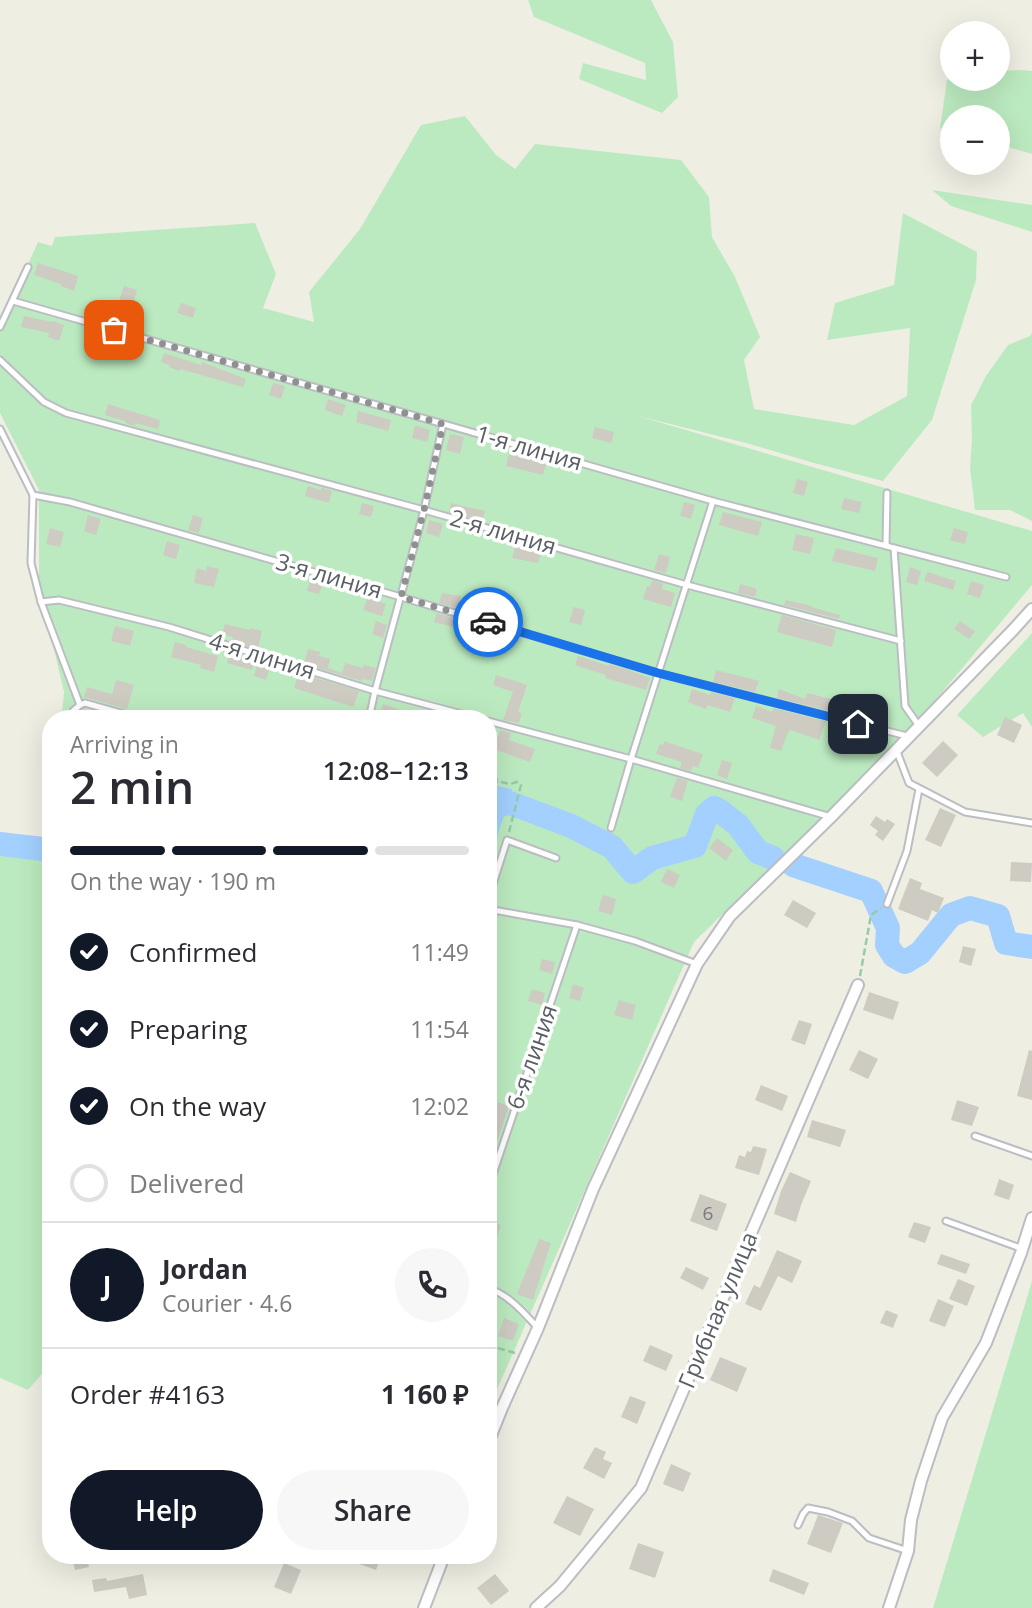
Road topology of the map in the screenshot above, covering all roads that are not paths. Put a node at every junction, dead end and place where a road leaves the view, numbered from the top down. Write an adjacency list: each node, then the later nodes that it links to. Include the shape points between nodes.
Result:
1 (28, 267): 2 (lane)
2 (13, 300): 3 (lane); 5 (lane, 1-я линия)
3 (0, 327)
4 (0, 360): 10 (lane, 2-я линия, via 44,402 66,413)
5 (443, 424): 9 (lane, 1-я линия); 10 (lane)
6 (0, 429): 8 (lane)
7 (887, 493): 11 (lane)
8 (33, 495): 15 (lane, 3-я линия); 16 (lane, via 31,563)
9 (713, 501): 11 (lane, 1-я линия); 14 (lane)
10 (424, 510): 14 (lane, 2-я линия); 15 (lane)
11 (886, 546): 12 (lane, 1-я линия)
12 (894, 548): 13 (lane, 1-я линия); 18 (lane)
13 (1006, 577)
14 (687, 585): 18 (lane, 2-я линия); 19 (lane)
15 (401, 597): 19 (lane, 3-я линия); 20 (lane)
16 (41, 602): 20 (lane, 4-я линия, via 59,600 169,627); 21 (lane)
17 (1032, 609): 27 (street)
18 (901, 641): 27 (lane, via 905,706)
19 (658, 673): 28 (lane, 3-я линия); 30 (lane)
20 (375, 691): 24 (lane); 25 (lane, 4-я линия)
21 (80, 705): 22 (lane); 23 (lane)
22 (74, 710)
23 (110, 710)
24 (371, 710)
25 (447, 710)
26 (497, 723): 30 (lane)
27 (919, 726): 28 (street)
28 (908, 737): 29 (street)
29 (896, 749): 31 (lane, via 909,783); 32 (street)
30 (631, 759): 32 (lane); 34 (lane)
31 (919, 789): 33 (lane, via 965,812); 37 (lane, via 907,850)
32 (831, 817): 40 (street, via 730,916)
33 (1032, 823)
34 (611, 828)
35 (556, 858): 36 (lane, via 507,840)
36 (497, 872)
37 (887, 904)
38 (497, 911): 39 (lane)
39 (577, 925): 40 (lane); 44 (lane, 6-я линия)
40 (696, 964): 49 (street, via 593,1189)
41 (858, 985): 55 (street, Грибная улица, via 641,1488 560,1586)
42 (975, 1136): 43 (lane)
43 (1032, 1156)
44 (497, 1162)
45 (1032, 1218): 47 (street)
46 (946, 1221): 47 (lane)
47 (1023, 1249): 52 (street, via 986,1343 942,1418 917,1494)
48 (497, 1291): 49 (lane)
49 (538, 1328): 50 (street)
50 (497, 1422)
51 (798, 1525): 52 (lane, via 808,1508 828,1512 852,1521 869,1538)
52 (908, 1551): 56 (street)
53 (441, 1564): 54 (street)
54 (424, 1608)
55 (536, 1608)
56 (889, 1608)

